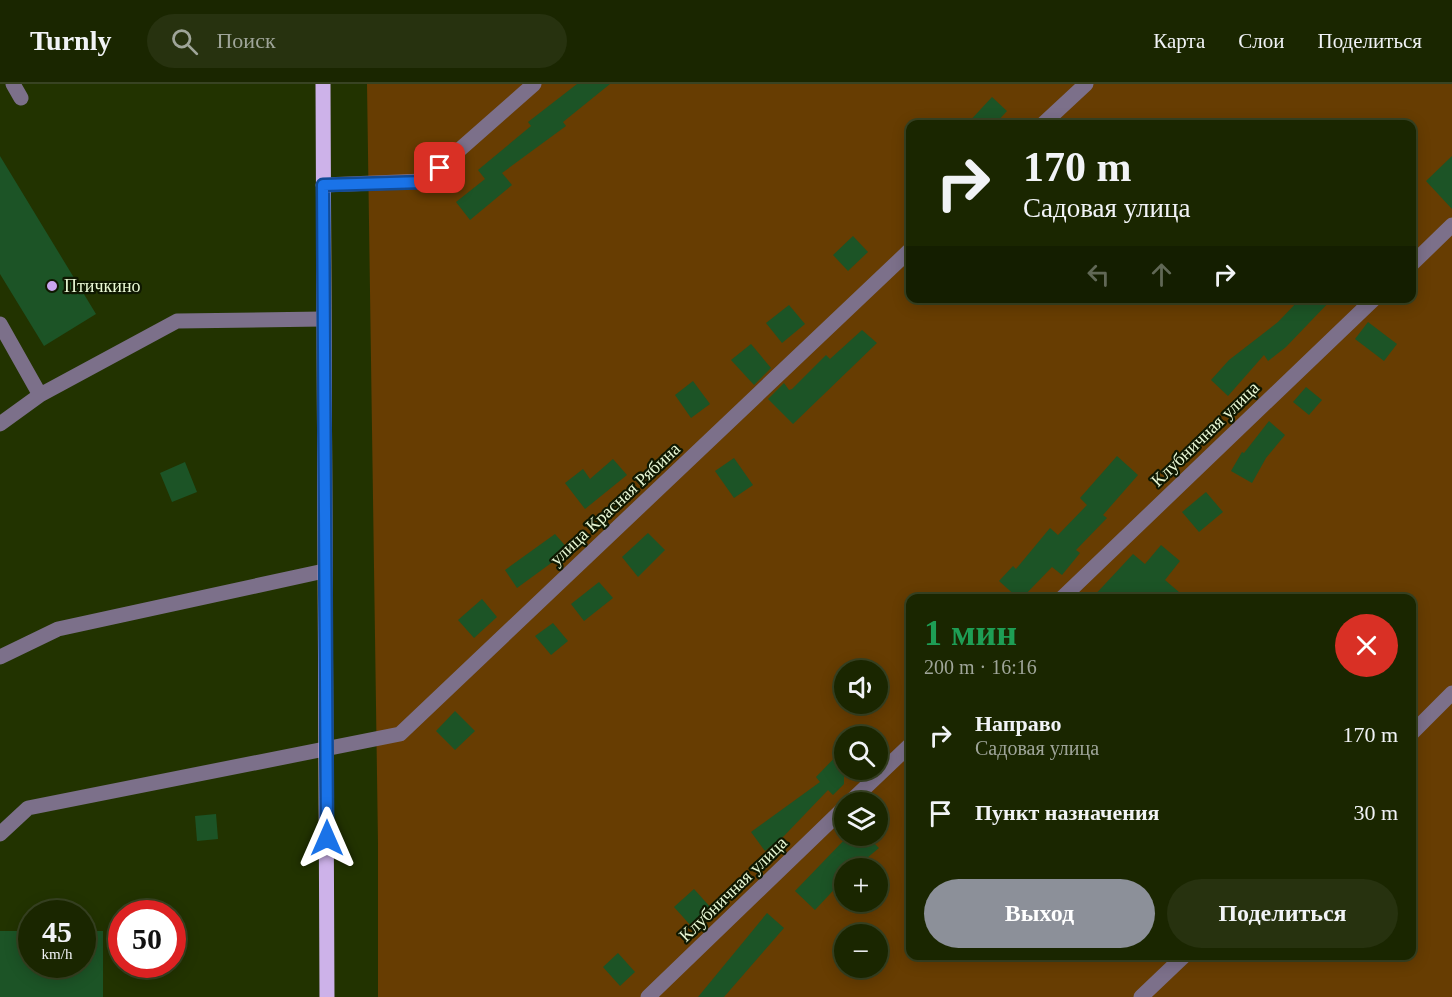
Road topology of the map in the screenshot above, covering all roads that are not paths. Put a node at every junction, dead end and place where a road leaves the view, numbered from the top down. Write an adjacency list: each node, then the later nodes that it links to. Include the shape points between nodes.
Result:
1 (13, 84): 5 (lane)
2 (323, 84): 7 (main road)
3 (534, 84): 7 (lane, via 424,182)
4 (1086, 84): 6 (lane)
5 (21, 98)
6 (1047, 120)
7 (323, 185): 12 (main road)
8 (1452, 225): 10 (lane)
9 (906, 254): 21 (lane, улица Красная Рябина, via 400,734)
10 (1416, 260)
11 (1370, 303): 17 (lane, Клубничная улица)
12 (323, 318): 14 (lane, via 177,321); 16 (main road)
13 (0, 324): 14 (lane)
14 (39, 395): 15 (lane)
15 (0, 424)
16 (324, 571): 18 (lane, via 58,629); 21 (main road)
17 (1066, 594)
18 (0, 657)
19 (1452, 693): 20 (lane)
20 (1416, 729)
21 (327, 747): 25 (lane, улица Красная Рябина, via 28,808); 27 (main road)
22 (906, 749): 23 (lane)
23 (861, 792)
24 (834, 818): 28 (lane, Клубничная улица)
25 (0, 834)
26 (1180, 960): 29 (lane)
27 (327, 997)
28 (648, 997)
29 (1141, 997)

